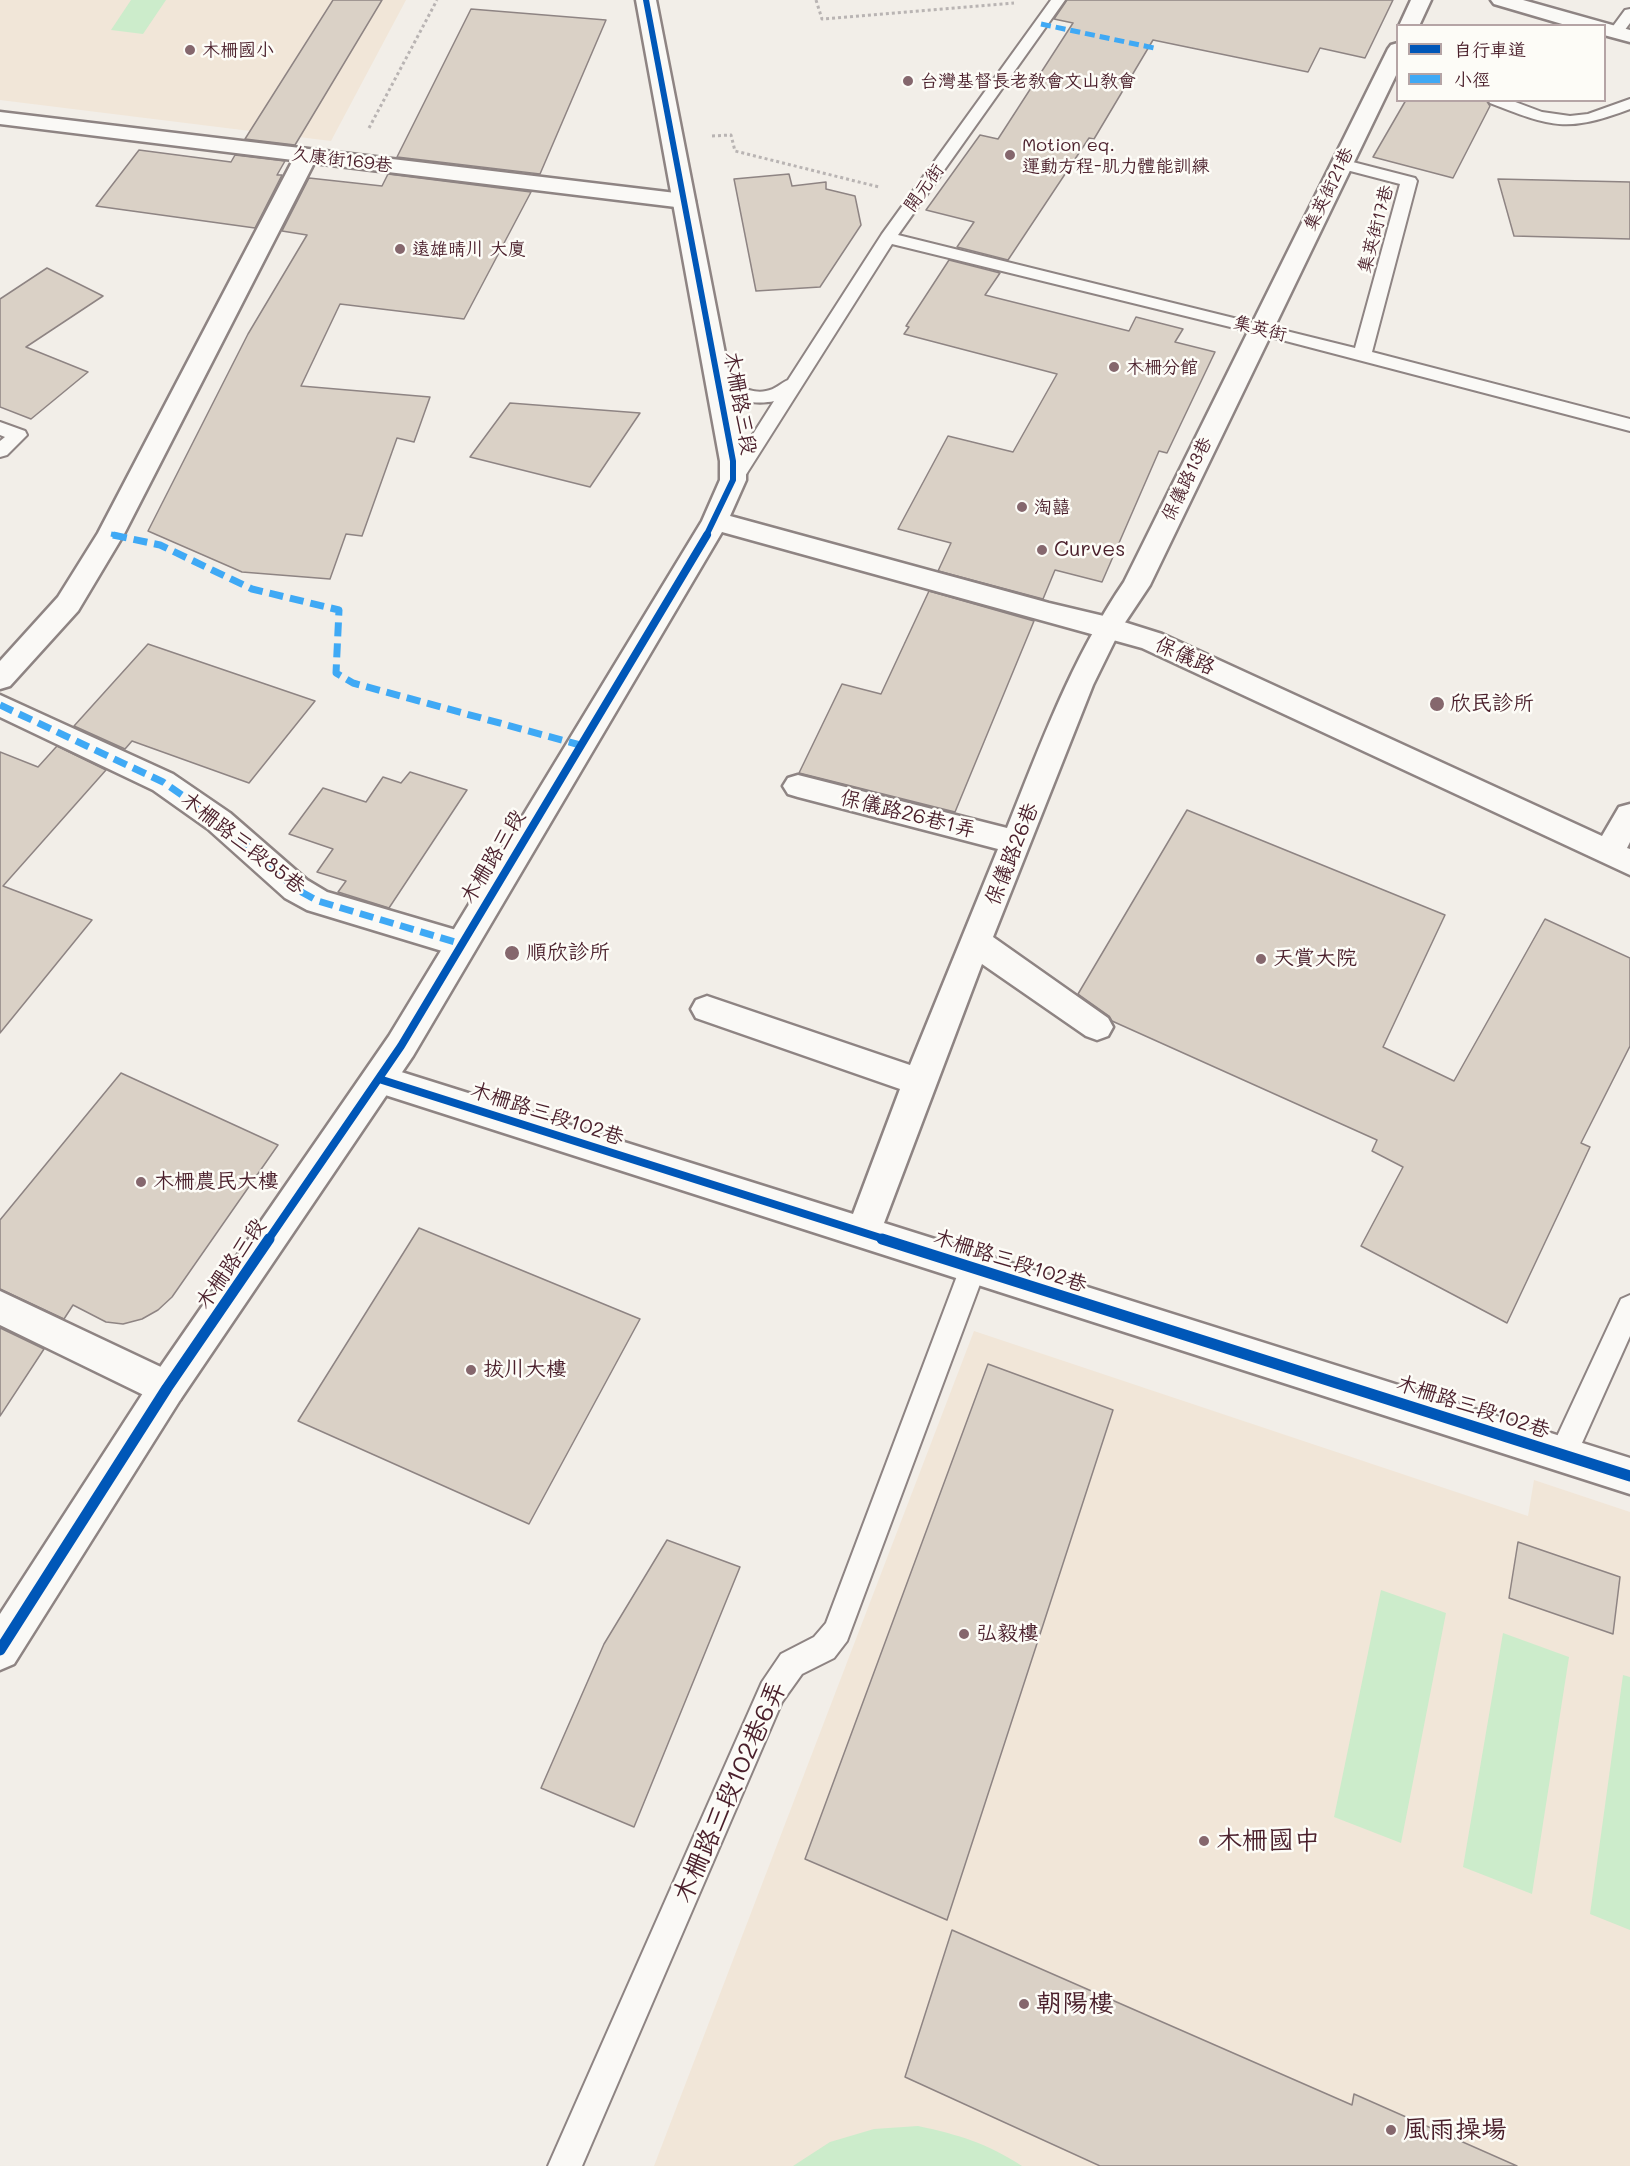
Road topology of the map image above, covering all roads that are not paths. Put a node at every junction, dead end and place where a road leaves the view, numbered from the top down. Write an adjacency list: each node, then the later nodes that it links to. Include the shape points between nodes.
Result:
1 (646, 0): 15 (street, 木柵路三段)
2 (1058, 0): 16 (lane, 開元街)
3 (1421, 0): 6 (street)
4 (1501, 0): 7 (street)
5 (1630, 13): 8 (lane)
6 (1410, 24)
7 (1586, 24)
8 (1617, 32)
9 (1395, 59): 14 (street, 集英街21巷)
10 (1500, 102): 11 (lane, via 1562,121 1582,120)
11 (1630, 104)
12 (0, 118): 13 (street, 久康街169巷)
13 (307, 155): 15 (street, 久康街169巷); 27 (street, via 111,534 68,604)
14 (1341, 164): 17 (street, 集英街21巷); 18 (lane, 集英街17巷, via 1410,181)
15 (684, 201): 20 (street, 木柵路三段)
16 (888, 238): 17 (lane, 集英街); 19 (lane, 開元街)
17 (1261, 329): 18 (lane, 集英街); 26 (street, 保儀路13巷, via 1136,585)
18 (1362, 355): 21 (lane, 集英街)
19 (797, 381): 20 (lane, 開元街, via 769,398); 24 (lane, 開元街)
20 (719, 388): 24 (street, 木柵路三段)
21 (1630, 425)
22 (0, 428): 23 (lane, via 18,435)
23 (0, 451)
24 (733, 480): 25 (street, 木柵路三段)
25 (715, 521): 26 (street, 保儀路); 34 (street, 木柵路三段)
26 (1108, 627): 31 (street, 保儀路26巷, via 1079,684); 32 (street, 保儀路, via 1195,660 1537,816)
27 (0, 679)
28 (0, 705): 34 (street, 木柵路三段85巷, via 163,782 219,821 296,889 318,901)
29 (798, 786): 31 (street, 保儀路26巷1弄)
30 (1630, 815): 32 (street)
31 (1017, 842): 33 (street, 保儀路26巷)
32 (1619, 858)
33 (977, 943): 36 (street); 38 (street, 保儀路26巷)
34 (462, 944): 37 (street, 木柵路三段)
35 (707, 1009): 38 (street)
36 (1097, 1027)
37 (380, 1079): 39 (street, 木柵路三段102巷); 43 (street, 木柵路三段)
38 (919, 1082): 39 (street, 保儀路26巷)
39 (863, 1232): 40 (street, 木柵路三段102巷)
40 (973, 1268): 44 (street, 木柵路三段102巷); 47 (lane, 木柵路三段102巷6弄, via 837,1631 827,1647 794,1663 772,1692)
41 (0, 1307): 43 (street)
42 (1630, 1307): 44 (lane)
43 (168, 1388): 46 (street, 木柵路三段)
44 (1563, 1454): 45 (street, 木柵路三段102巷)
45 (1630, 1476)
46 (0, 1650)
47 (565, 2166)

